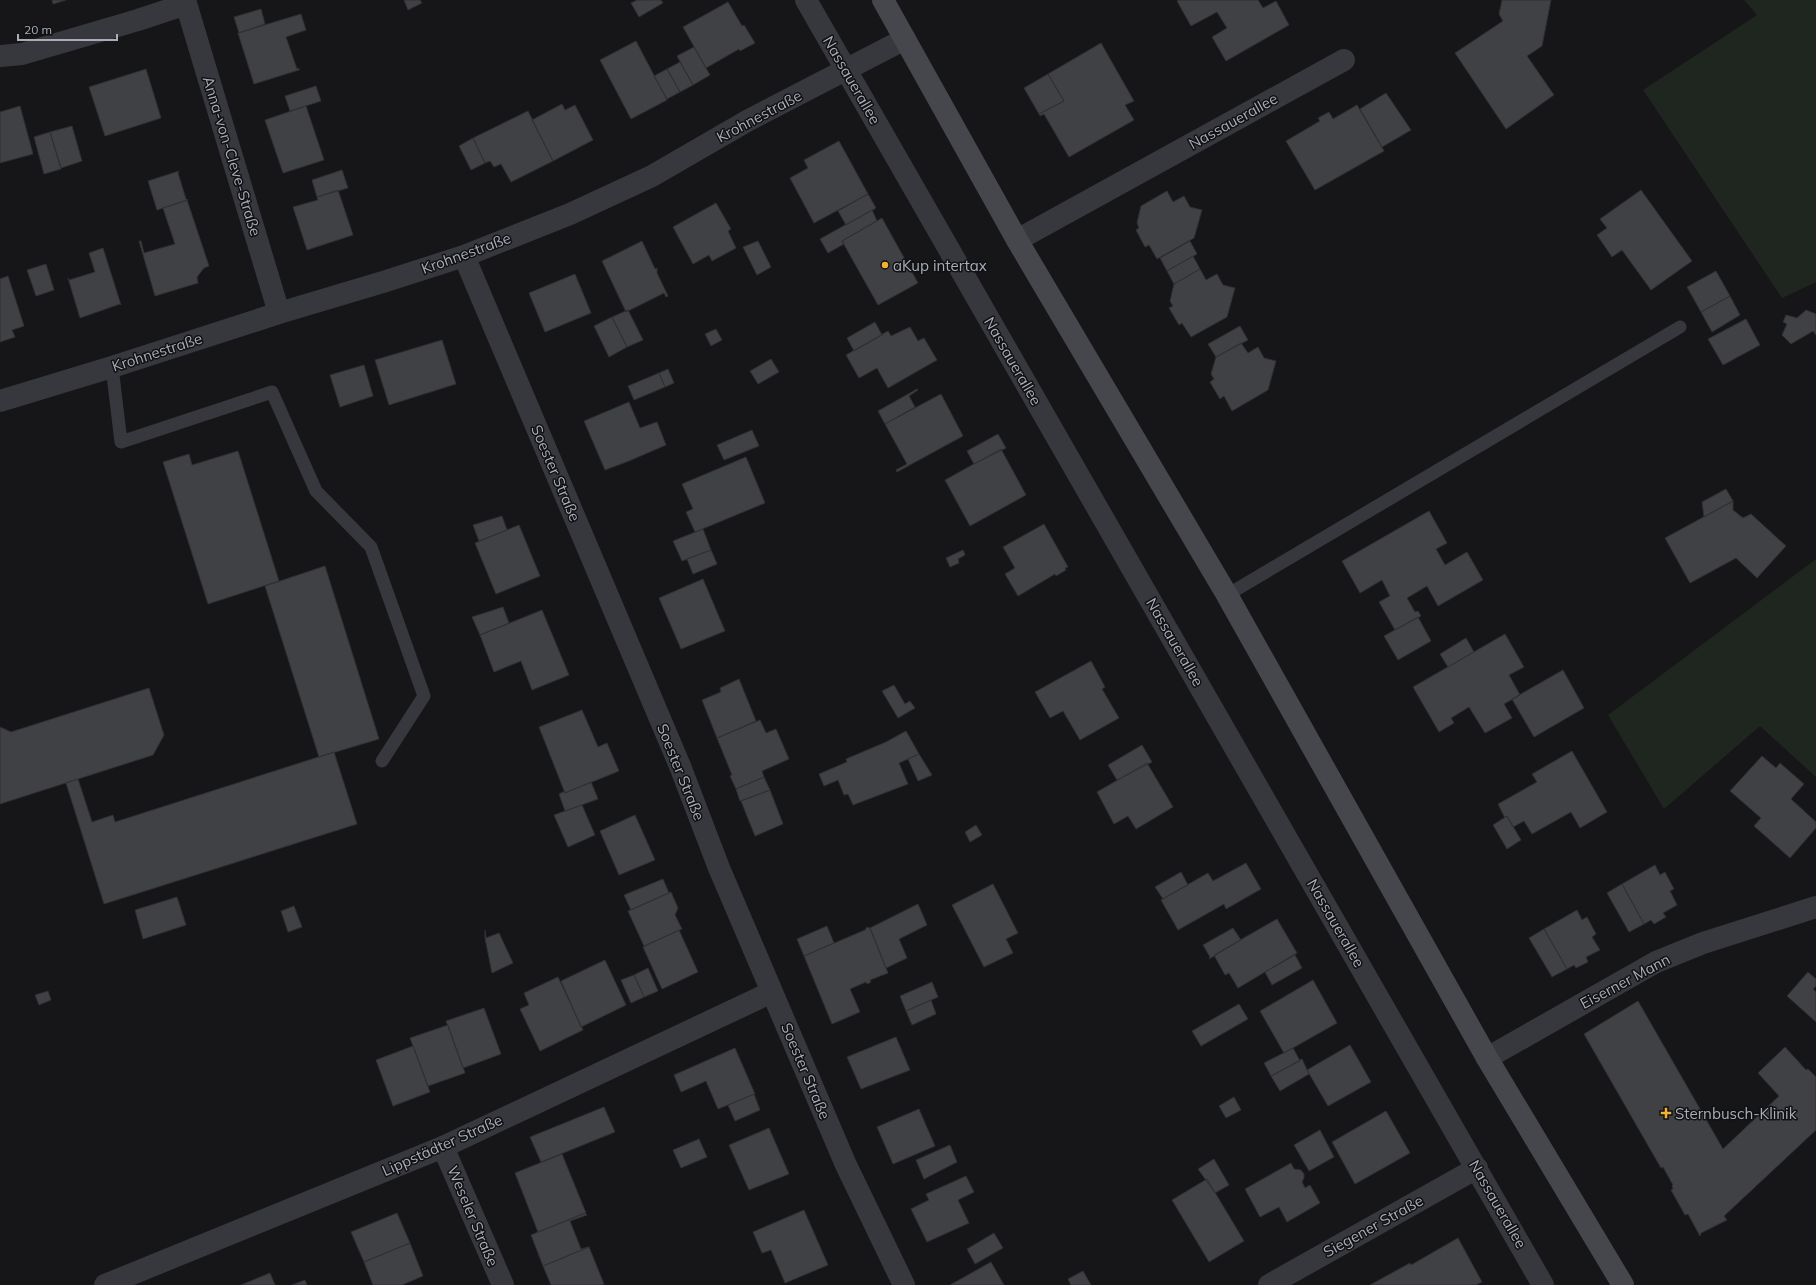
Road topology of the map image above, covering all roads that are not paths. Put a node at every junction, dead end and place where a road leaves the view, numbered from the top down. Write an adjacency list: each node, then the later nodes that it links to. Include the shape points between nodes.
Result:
1 (806, 0): 7 (street, Nassauerallee)
2 (883, 0): 4 (main road)
3 (186, 2): 5 (street, via 138,20 22,54); 10 (street, Anna-von-Cleve-Straße)
4 (905, 39): 7 (street, Krohnestraße); 8 (main road)
5 (0, 56)
6 (1344, 60): 8 (street, Nassauerallee)
7 (846, 70): 9 (street, Krohnestraße, via 652,176 570,214); 20 (street, Nassauerallee)
8 (1017, 240): 14 (main road)
9 (464, 256): 10 (street, Krohnestraße); 17 (street, Soester Straße, via 680,766 719,868)
10 (278, 312): 12 (street, Krohnestraße)
11 (1680, 327): 14 (lane)
12 (112, 367): 13 (street, Krohnestraße); 15 (lane, via 121,442 272,392 316,491 371,547 424,696)
13 (0, 401)
14 (1227, 595): 18 (main road)
15 (382, 761)
16 (1816, 907): 18 (street, Eiserner Mann, via 1703,943 1656,962)
17 (772, 992): 19 (street, Lippstädter Straße); 23 (street, Soester Straße, via 846,1165)
18 (1487, 1058): 26 (main road)
19 (443, 1147): 21 (street, Lippstädter Straße); 22 (street, Weseler Straße)
20 (1477, 1168): 24 (street, Siegener Straße); 25 (street, Nassauerallee)
21 (105, 1285)
22 (503, 1285)
23 (904, 1285)
24 (1269, 1285)
25 (1543, 1285)
26 (1623, 1285)

